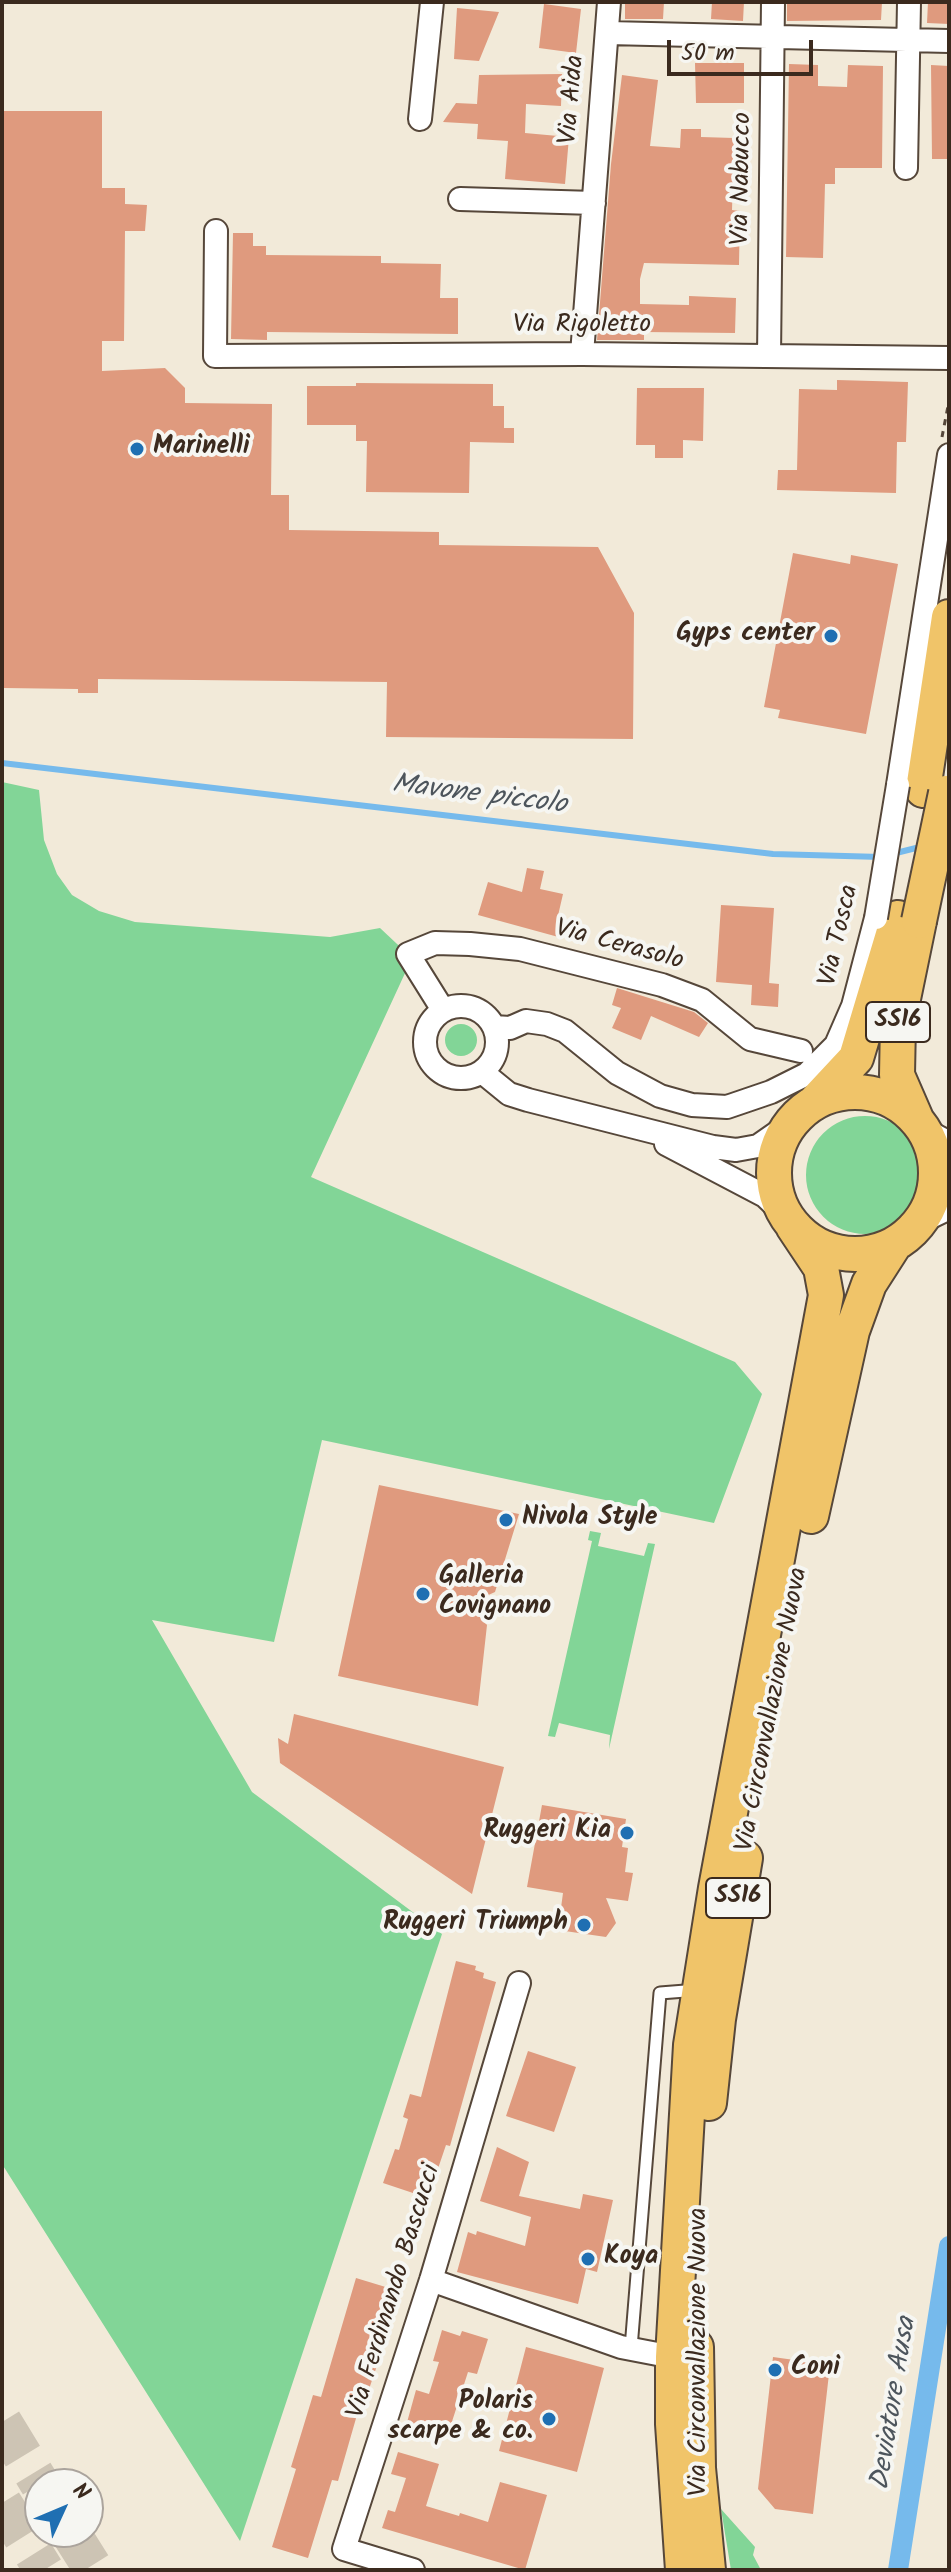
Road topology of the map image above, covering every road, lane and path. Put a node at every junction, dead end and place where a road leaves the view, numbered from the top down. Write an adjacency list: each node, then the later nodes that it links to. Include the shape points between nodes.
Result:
1 (432, 2): 9 (street)
2 (609, 2): 5 (street, Via Aida)
3 (773, 2): 6 (street, Via Nabucco)
4 (909, 2): 7 (street)
5 (608, 33): 6 (street); 12 (street, Via Aida)
6 (774, 37): 7 (street); 15 (street, Via Nabucco)
7 (909, 40): 8 (street); 10 (street)
8 (949, 41)
9 (420, 119)
10 (906, 168)
11 (460, 199): 12 (street)
12 (594, 203): 14 (street, Via Aida)
13 (216, 231): 14 (street, Via Rigoletto, via 215,356)
14 (582, 354): 15 (street, Via Rigoletto)
15 (769, 356): 16 (street, Via Rigoletto)
16 (949, 358)
17 (949, 455): 19 (street, Via Tosca)
18 (949, 617): 19 (main road, SS16)
19 (929, 786): 20 (main road, SS16, bridge); 20 (street, Via Tosca, bridge)
20 (898, 919): 22 (street, Via Tosca, via 836,1045 807,1074 727,1107 660,1096 547,1024 526,1021); 25 (main road, SS16, via 856,1058); 27 (main road, SS16, via 897,1075)
21 (443, 1010): 22 (street, via 478,1010); 23 (street, Via Cerasolo, via 408,954 435,943 520,949 662,985 702,1000 750,1039); 24 (street, via 425,1039 430,1061 448,1076)
22 (494, 1027): 24 (street, via 494,1056)
23 (801, 1051)
24 (482, 1072): 26 (street, via 509,1094)
25 (803, 1112): 26 (street, via 758,1146 736,1150); 27 (main road, via 845,1092 877,1095 899,1105); 29 (main road, SS16, via 782,1136 773,1167)
26 (640, 1131): 29 (street, via 765,1196)
27 (931, 1134): 28 (main road, SS16)
28 (936, 1211): 30 (main road, SS16)
29 (788, 1219): 30 (main road, SS16, via 817,1246 832,1252 864,1255); 32 (main road, Via Circonvallazione Nuova / SS16, via 821,1268 826,1295)
30 (894, 1245): 38 (main road, Via Circonvallazione Nuova / SS16, via 869,1284 852,1331 825,1444 718,2019 696,2273 698,2468)
31 (519, 1983): 33 (street, Via Ferdinando Bascucci)
32 (698, 1990): 34 (lane, via 660,1993); 35 (main road, Via Circonvallazione Nuova / SS16, via 678,2218)
33 (431, 2280): 34 (street); 36 (street, Via Ferdinando Bascucci, via 344,2549)
34 (631, 2348): 35 (street)
35 (673, 2357): 37 (main road, Via Circonvallazione Nuova / SS16)
36 (413, 2570)
37 (683, 2570)
38 (708, 2570)

